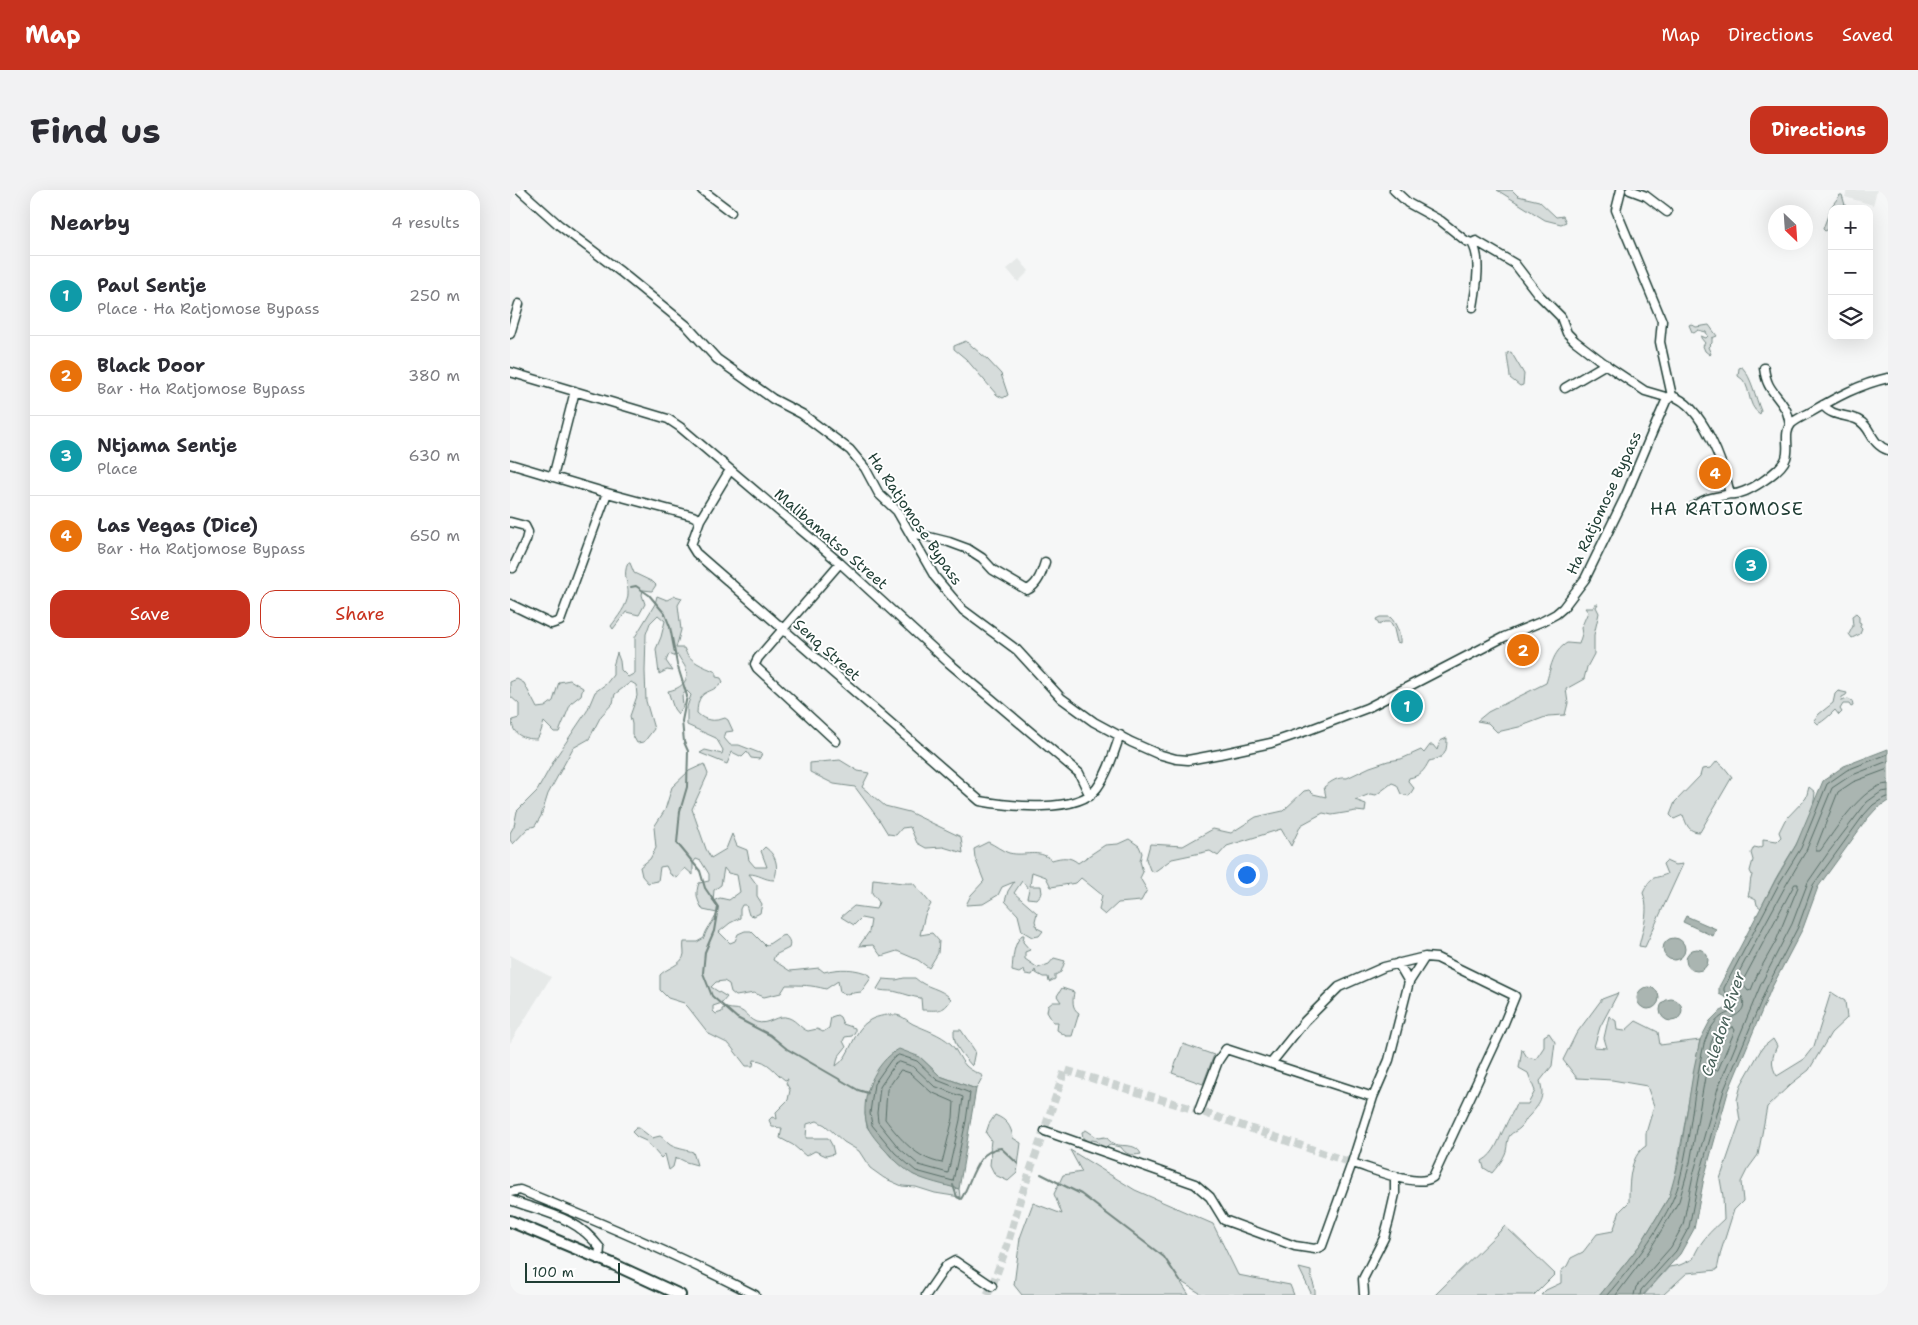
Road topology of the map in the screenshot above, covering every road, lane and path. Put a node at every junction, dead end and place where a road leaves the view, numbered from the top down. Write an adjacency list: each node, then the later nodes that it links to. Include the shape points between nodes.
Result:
1 (520, 190): 30 (street, Ha Ratjomose Bypass, via 559,225 686,325 717,359 773,399 802,414 850,450)
2 (702, 190): 6 (street)
3 (1394, 190): 8 (street, via 1408,203)
4 (1621, 190): 18 (street, via 1616,210 1662,321 1660,342)
5 (1630, 190): 7 (street, via 1646,196)
6 (731, 212)
7 (1667, 212)
8 (1472, 243): 10 (street, via 1476,248 1478,276); 12 (street, via 1476,241 1515,264 1561,317 1567,333)
9 (519, 304): 11 (street)
10 (1474, 306)
11 (510, 334)
12 (1606, 364): 16 (street); 18 (street, via 1645,391)
13 (1764, 368): 20 (street, via 1766,381 1787,411)
14 (510, 372): 17 (street, Malibamatso Street)
15 (1888, 378): 19 (street, via 1854,389)
16 (1565, 388)
17 (576, 391): 23 (street, Malibamatso Street, via 668,419); 24 (street)
18 (1670, 397): 26 (street, via 1687,406 1705,428 1720,456); 36 (street, Ha Ratjomose Bypass, via 1585,579 1563,608 1550,618 1504,637 1367,708 1271,743 1176,760)
19 (1823, 405): 20 (street); 21 (street, via 1837,415 1860,421 1877,445)
20 (1790, 425): 26 (street, via 1786,459 1777,471 1740,493)
21 (1888, 450)
22 (510, 464): 24 (street)
23 (730, 470): 28 (street); 32 (street, Malibamatso Street)
24 (552, 477): 25 (street)
25 (607, 493): 28 (street); 34 (street, via 560,621 551,624)
26 (1730, 494): 27 (street, via 1712,496)
27 (1694, 506)
28 (700, 520): 35 (street, Senq Street, via 691,545 696,553)
29 (510, 522): 33 (street, via 525,526 528,532)
30 (911, 534): 31 (street, via 968,549 993,570 1027,590 1033,587); 36 (street, Ha Ratjomose Bypass, via 935,577 963,610 1017,650 1061,698 1094,722)
31 (1045, 562)
32 (840, 563): 35 (street); 38 (street, Malibamatso Street, via 950,663 1079,773)
33 (513, 568)
34 (510, 604)
35 (783, 629): 37 (street, via 755,664); 38 (street, Senq Street, via 980,801 1010,806 1042,806)
36 (1120, 735): 38 (street, via 1098,787)
37 (836, 742)
38 (1090, 796)
39 (1424, 957): 40 (street); 41 (street); 47 (street, via 1437,958 1516,996 1433,1177 1417,1182)
40 (1398, 963): 41 (street); 42 (street, via 1339,987 1305,1021)
41 (1408, 982): 43 (street, via 1389,1060)
42 (1272, 1062): 43 (street); 44 (street, via 1226,1048 1218,1060)
43 (1373, 1097): 46 (street)
44 (1199, 1112)
45 (1045, 1131): 46 (street, via 1195,1184 1210,1196 1224,1220 1295,1246 1315,1249 1325,1240)
46 (1352, 1162): 47 (street)
47 (1395, 1176): 53 (street, via 1389,1220 1384,1238 1363,1279)
48 (510, 1192): 55 (street, via 520,1190 596,1220)
49 (510, 1200): 51 (street, via 575,1224 590,1234 600,1248)
50 (510, 1221): 51 (main road)
51 (599, 1258): 54 (main road)
52 (992, 1286): 56 (street, via 955,1261 946,1266)
53 (1364, 1294)
54 (680, 1295)
55 (754, 1295)
56 (926, 1295)

